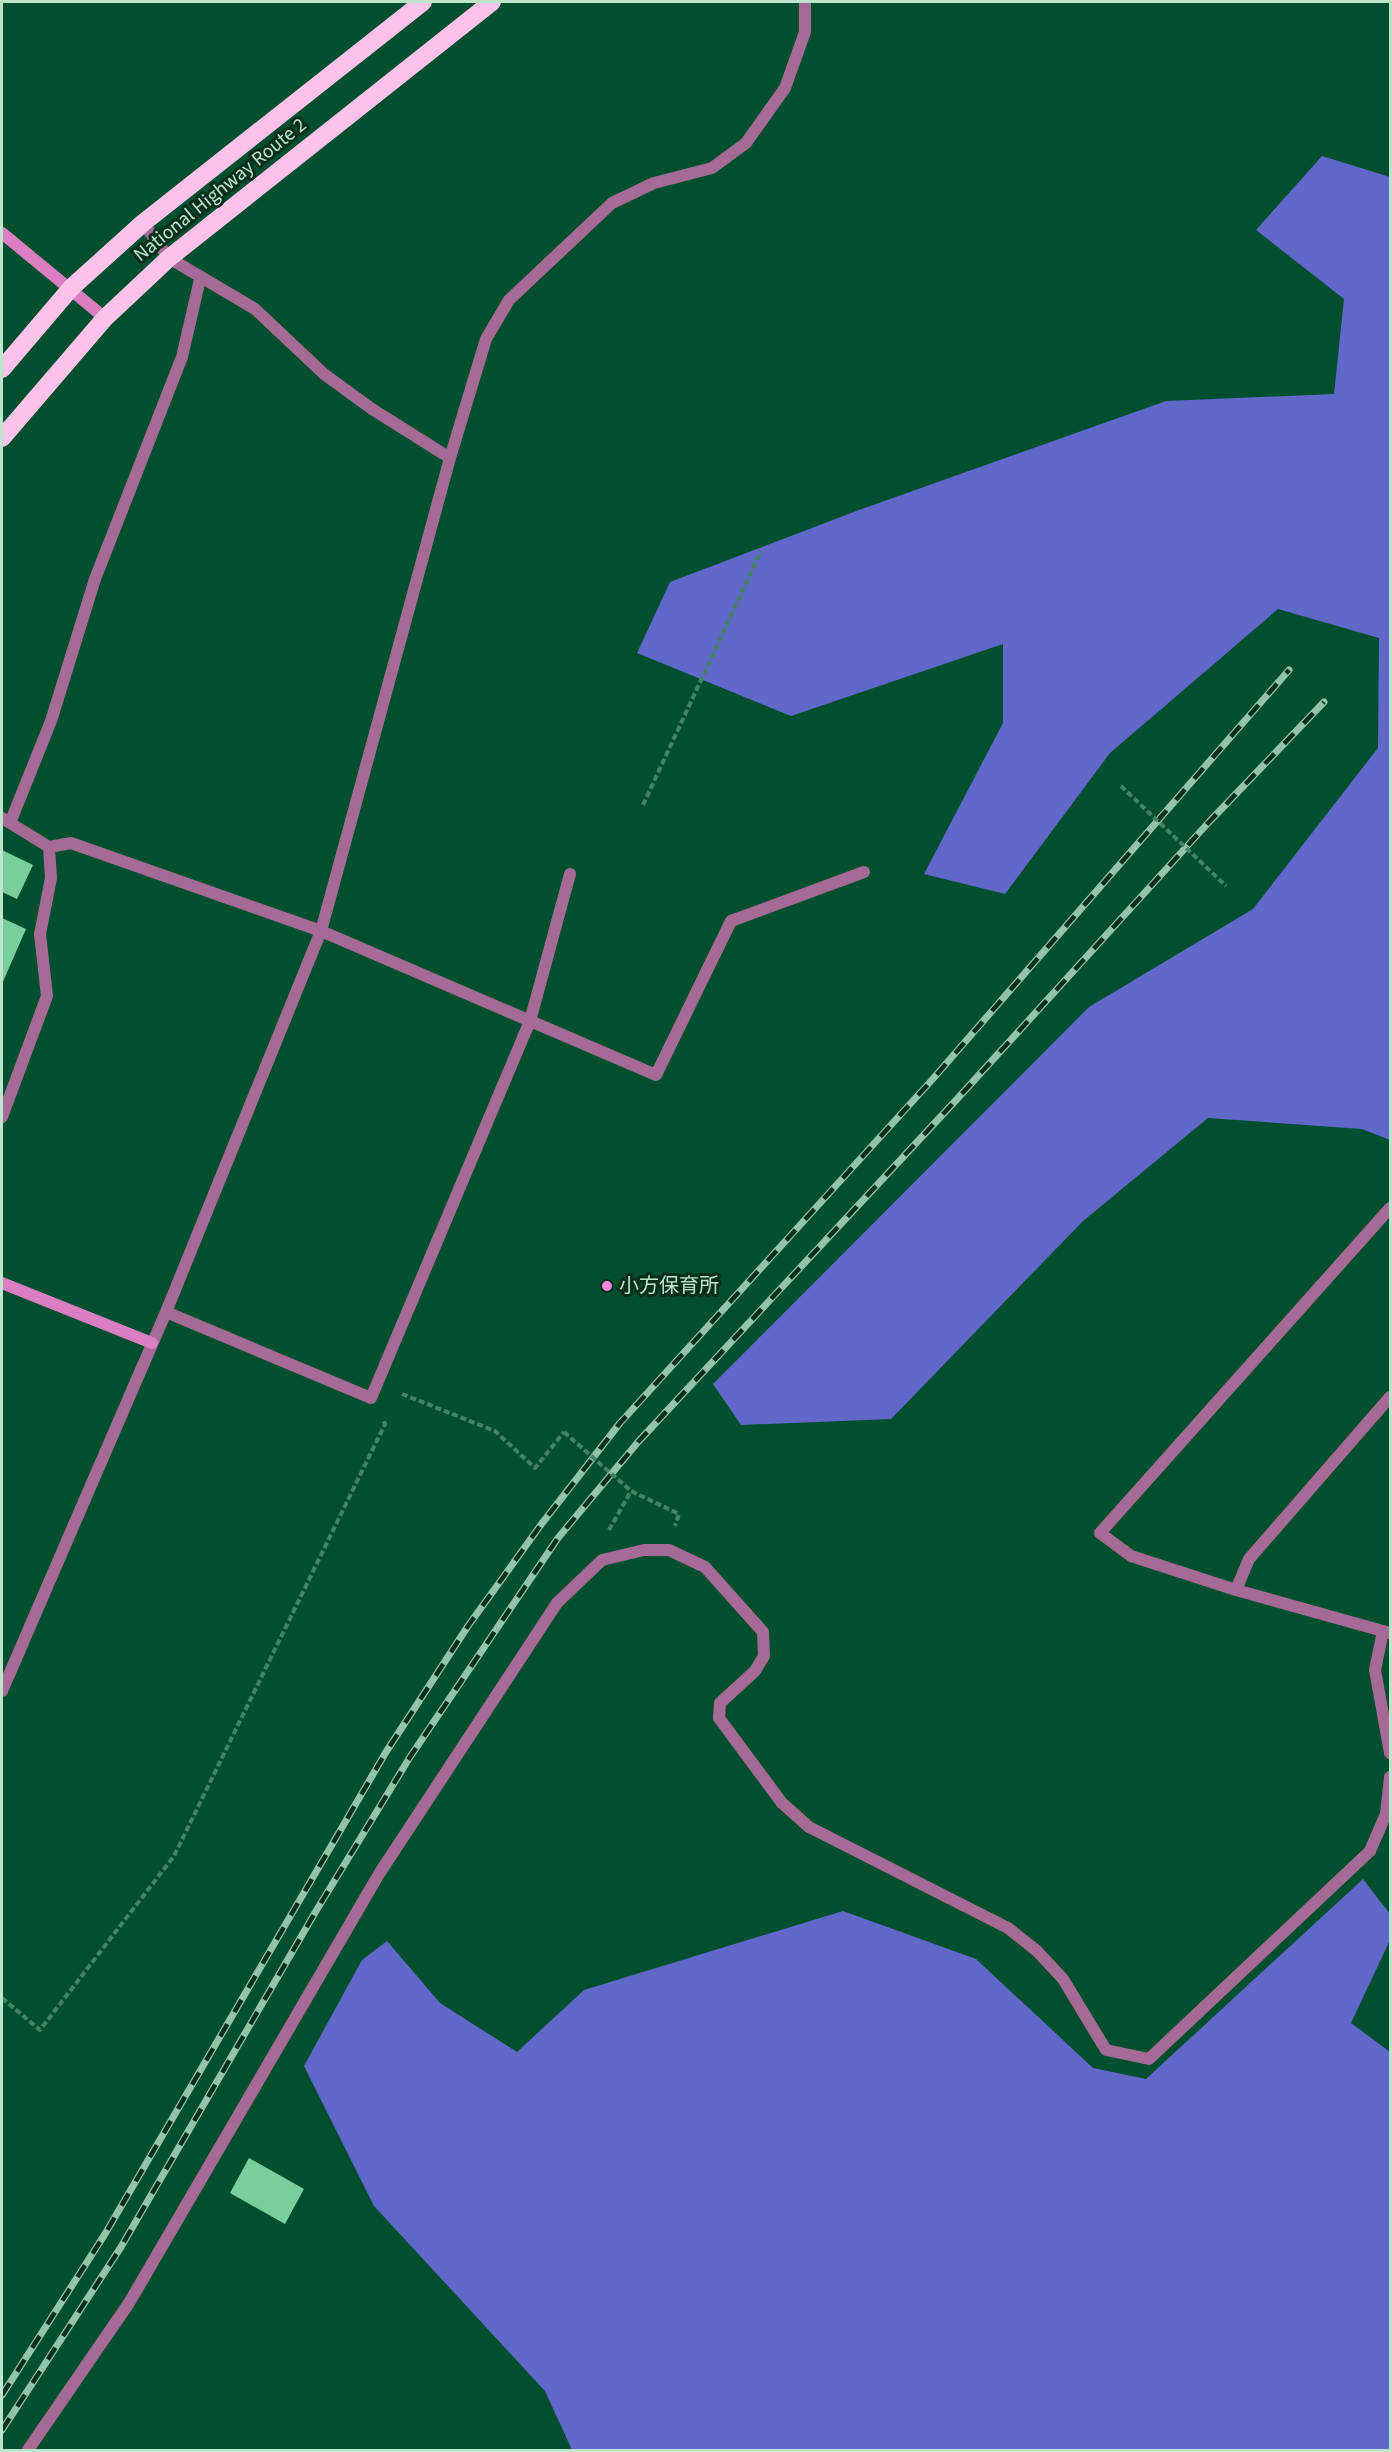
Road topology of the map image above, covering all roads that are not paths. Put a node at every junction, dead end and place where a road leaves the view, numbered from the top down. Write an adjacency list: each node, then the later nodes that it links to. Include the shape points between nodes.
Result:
1 (423, 2): 4 (highway, National Highway Route 2)
2 (492, 2): 6 (highway, National Highway Route 2)
3 (805, 2): 12 (street, via 805,32 785,88 746,143 712,168 654,183 612,203 509,300 486,339)
4 (143, 223): 6 (street); 8 (highway, National Highway Route 2)
5 (2, 232): 8 (street)
6 (168, 258): 7 (street); 9 (highway, National Highway Route 2)
7 (200, 279): 12 (street, via 255,309 324,374); 13 (street, via 182,357 95,579 51,721)
8 (71, 288): 9 (street); 10 (highway, National Highway Route 2)
9 (105, 318): 11 (highway, National Highway Route 2)
10 (2, 369)
11 (2, 438)
12 (450, 458): 17 (street)
13 (6, 820): 14 (street)
14 (49, 847): 17 (street, via 71,843); 19 (street, via 51,878 40,934 48,996)
15 (864, 872): 18 (street, via 731,921 656,1075)
16 (570, 874): 18 (street)
17 (321, 931): 18 (street); 22 (street)
18 (530, 1021): 22 (street, via 371,1398)
19 (2, 1117)
20 (1390, 1208): 25 (street, via 1100,1533 1131,1556)
21 (2, 1283): 23 (street)
22 (166, 1312): 23 (street)
23 (152, 1343): 27 (street)
24 (1390, 1397): 25 (street, via 1249,1559)
25 (1236, 1590): 26 (street)
26 (1387, 1632): 28 (street, via 1375,1670)
27 (2, 1691)
28 (1390, 1753)
29 (1390, 1777): 30 (street, via 1386,1814 1370,1851 1149,2059 1106,2050 1063,1979 1008,1928 809,1827 782,1803 719,1718 720,1703 755,1671 764,1656 764,1632 705,1567 669,1550 644,1550 602,1560 557,1603 379,1874 129,2303)
30 (28, 2451)

